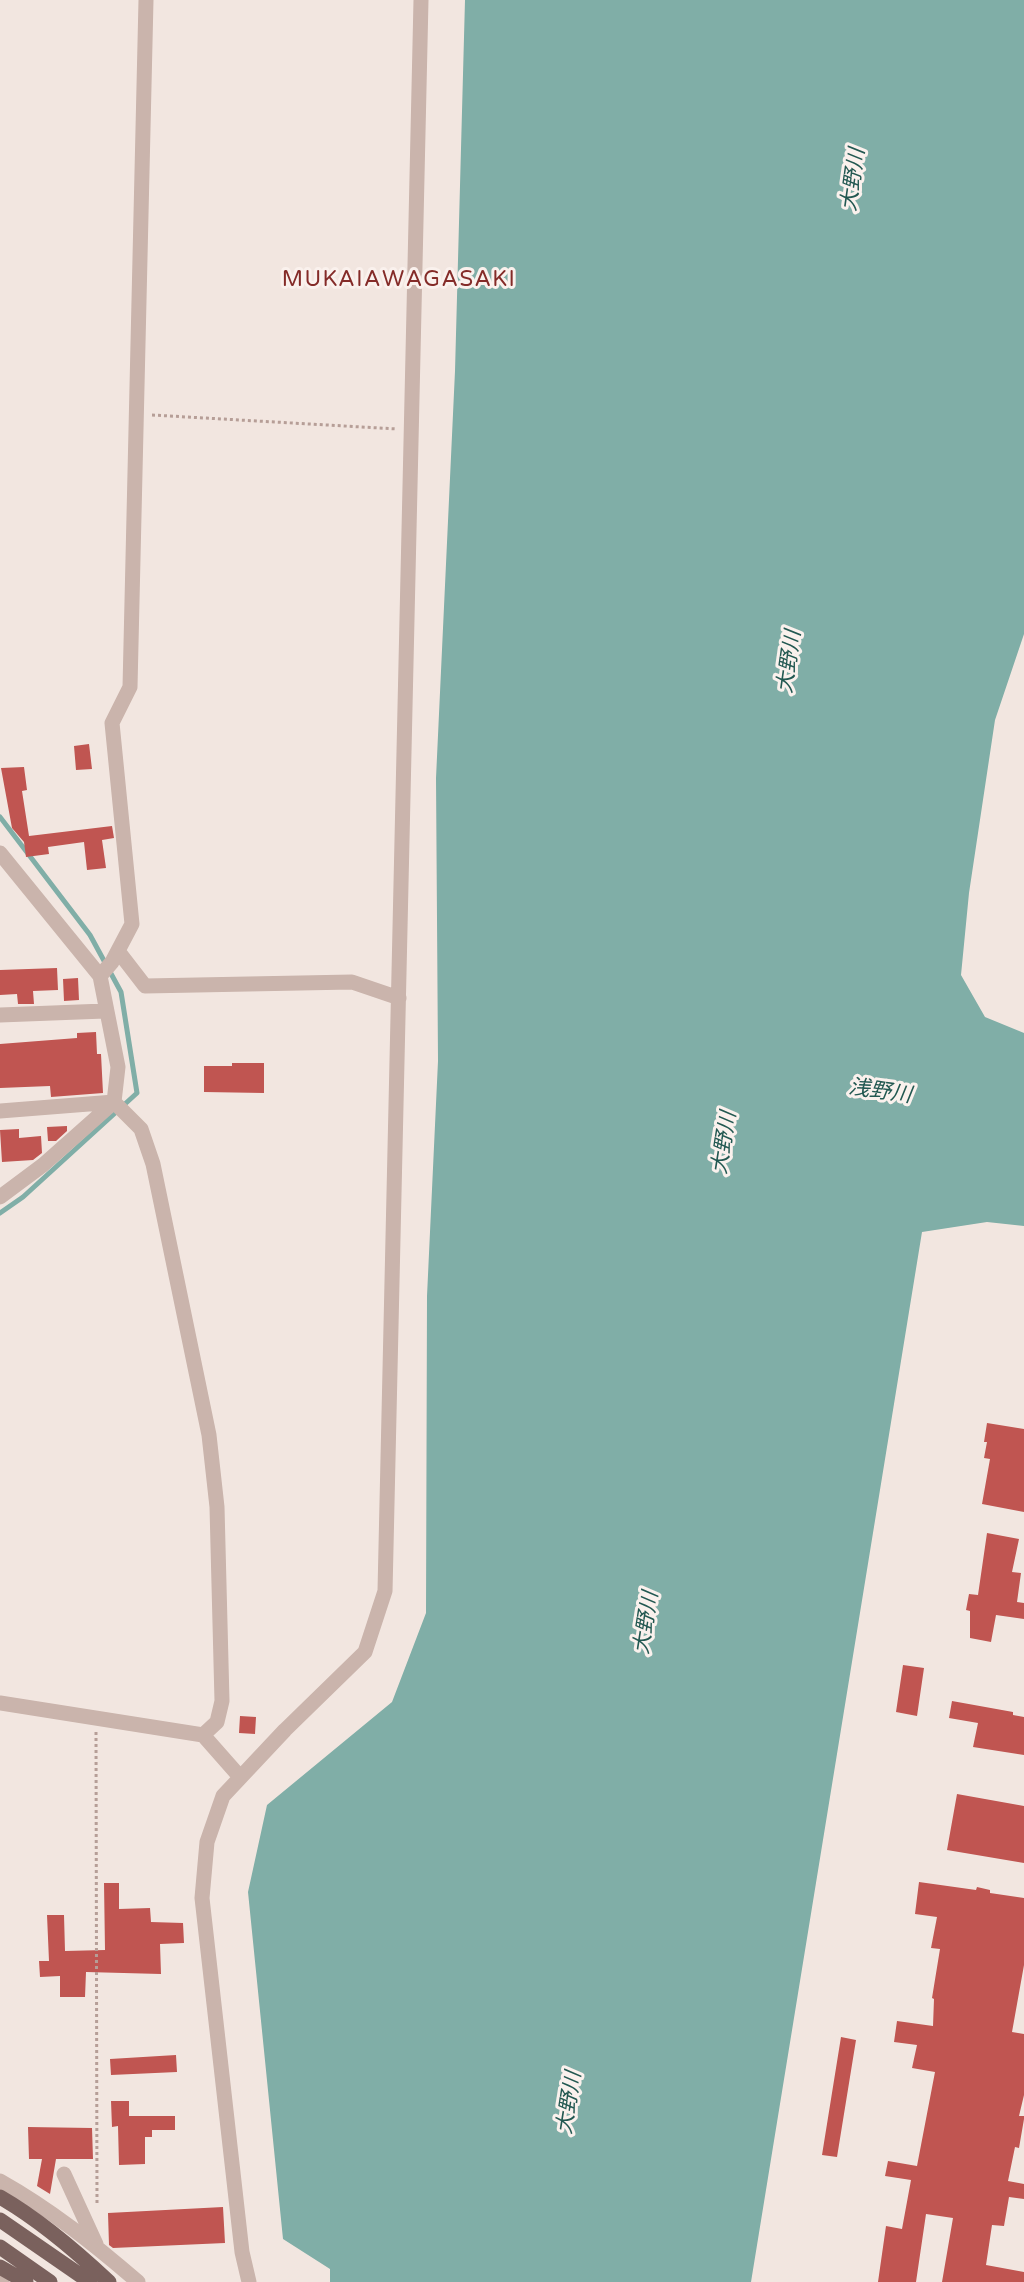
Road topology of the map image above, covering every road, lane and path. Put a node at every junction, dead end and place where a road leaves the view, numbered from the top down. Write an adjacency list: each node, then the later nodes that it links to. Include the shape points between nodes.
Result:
1 (146, 0): 3 (street)
2 (421, 0): 4 (street)
3 (136, 414): 4 (path); 6 (street, via 130,687 112,723 132,924)
4 (411, 430): 7 (street)
5 (0, 853): 6 (street)
6 (109, 965): 7 (street, via 145,986 352,982); 8 (street)
7 (399, 998): 16 (street, via 385,1591 365,1652)
8 (105, 1011): 9 (street); 10 (street, via 118,1067)
9 (0, 1015)
10 (115, 1102): 11 (street); 12 (street); 15 (street, via 141,1129 153,1164 208,1435 217,1507 222,1701 217,1722)
11 (0, 1111)
12 (0, 1197)
13 (0, 1703): 14 (street)
14 (96, 1718): 15 (street); 20 (path)
15 (203, 1735): 16 (street)
16 (240, 1777): 30 (street, via 223,1796 207,1842 202,1898 242,2252)
17 (64, 2174): 22 (street)
18 (0, 2181): 22 (street, via 34,2200)
19 (0, 2198): 28 (main road, via 77,2252)
20 (97, 2211)
21 (0, 2220): 27 (main road)
22 (97, 2246): 29 (street)
23 (0, 2247): 26 (main road)
24 (0, 2268): 25 (main road)
25 (26, 2282)
26 (50, 2282)
27 (90, 2282)
28 (109, 2282)
29 (138, 2282)
30 (249, 2282)

